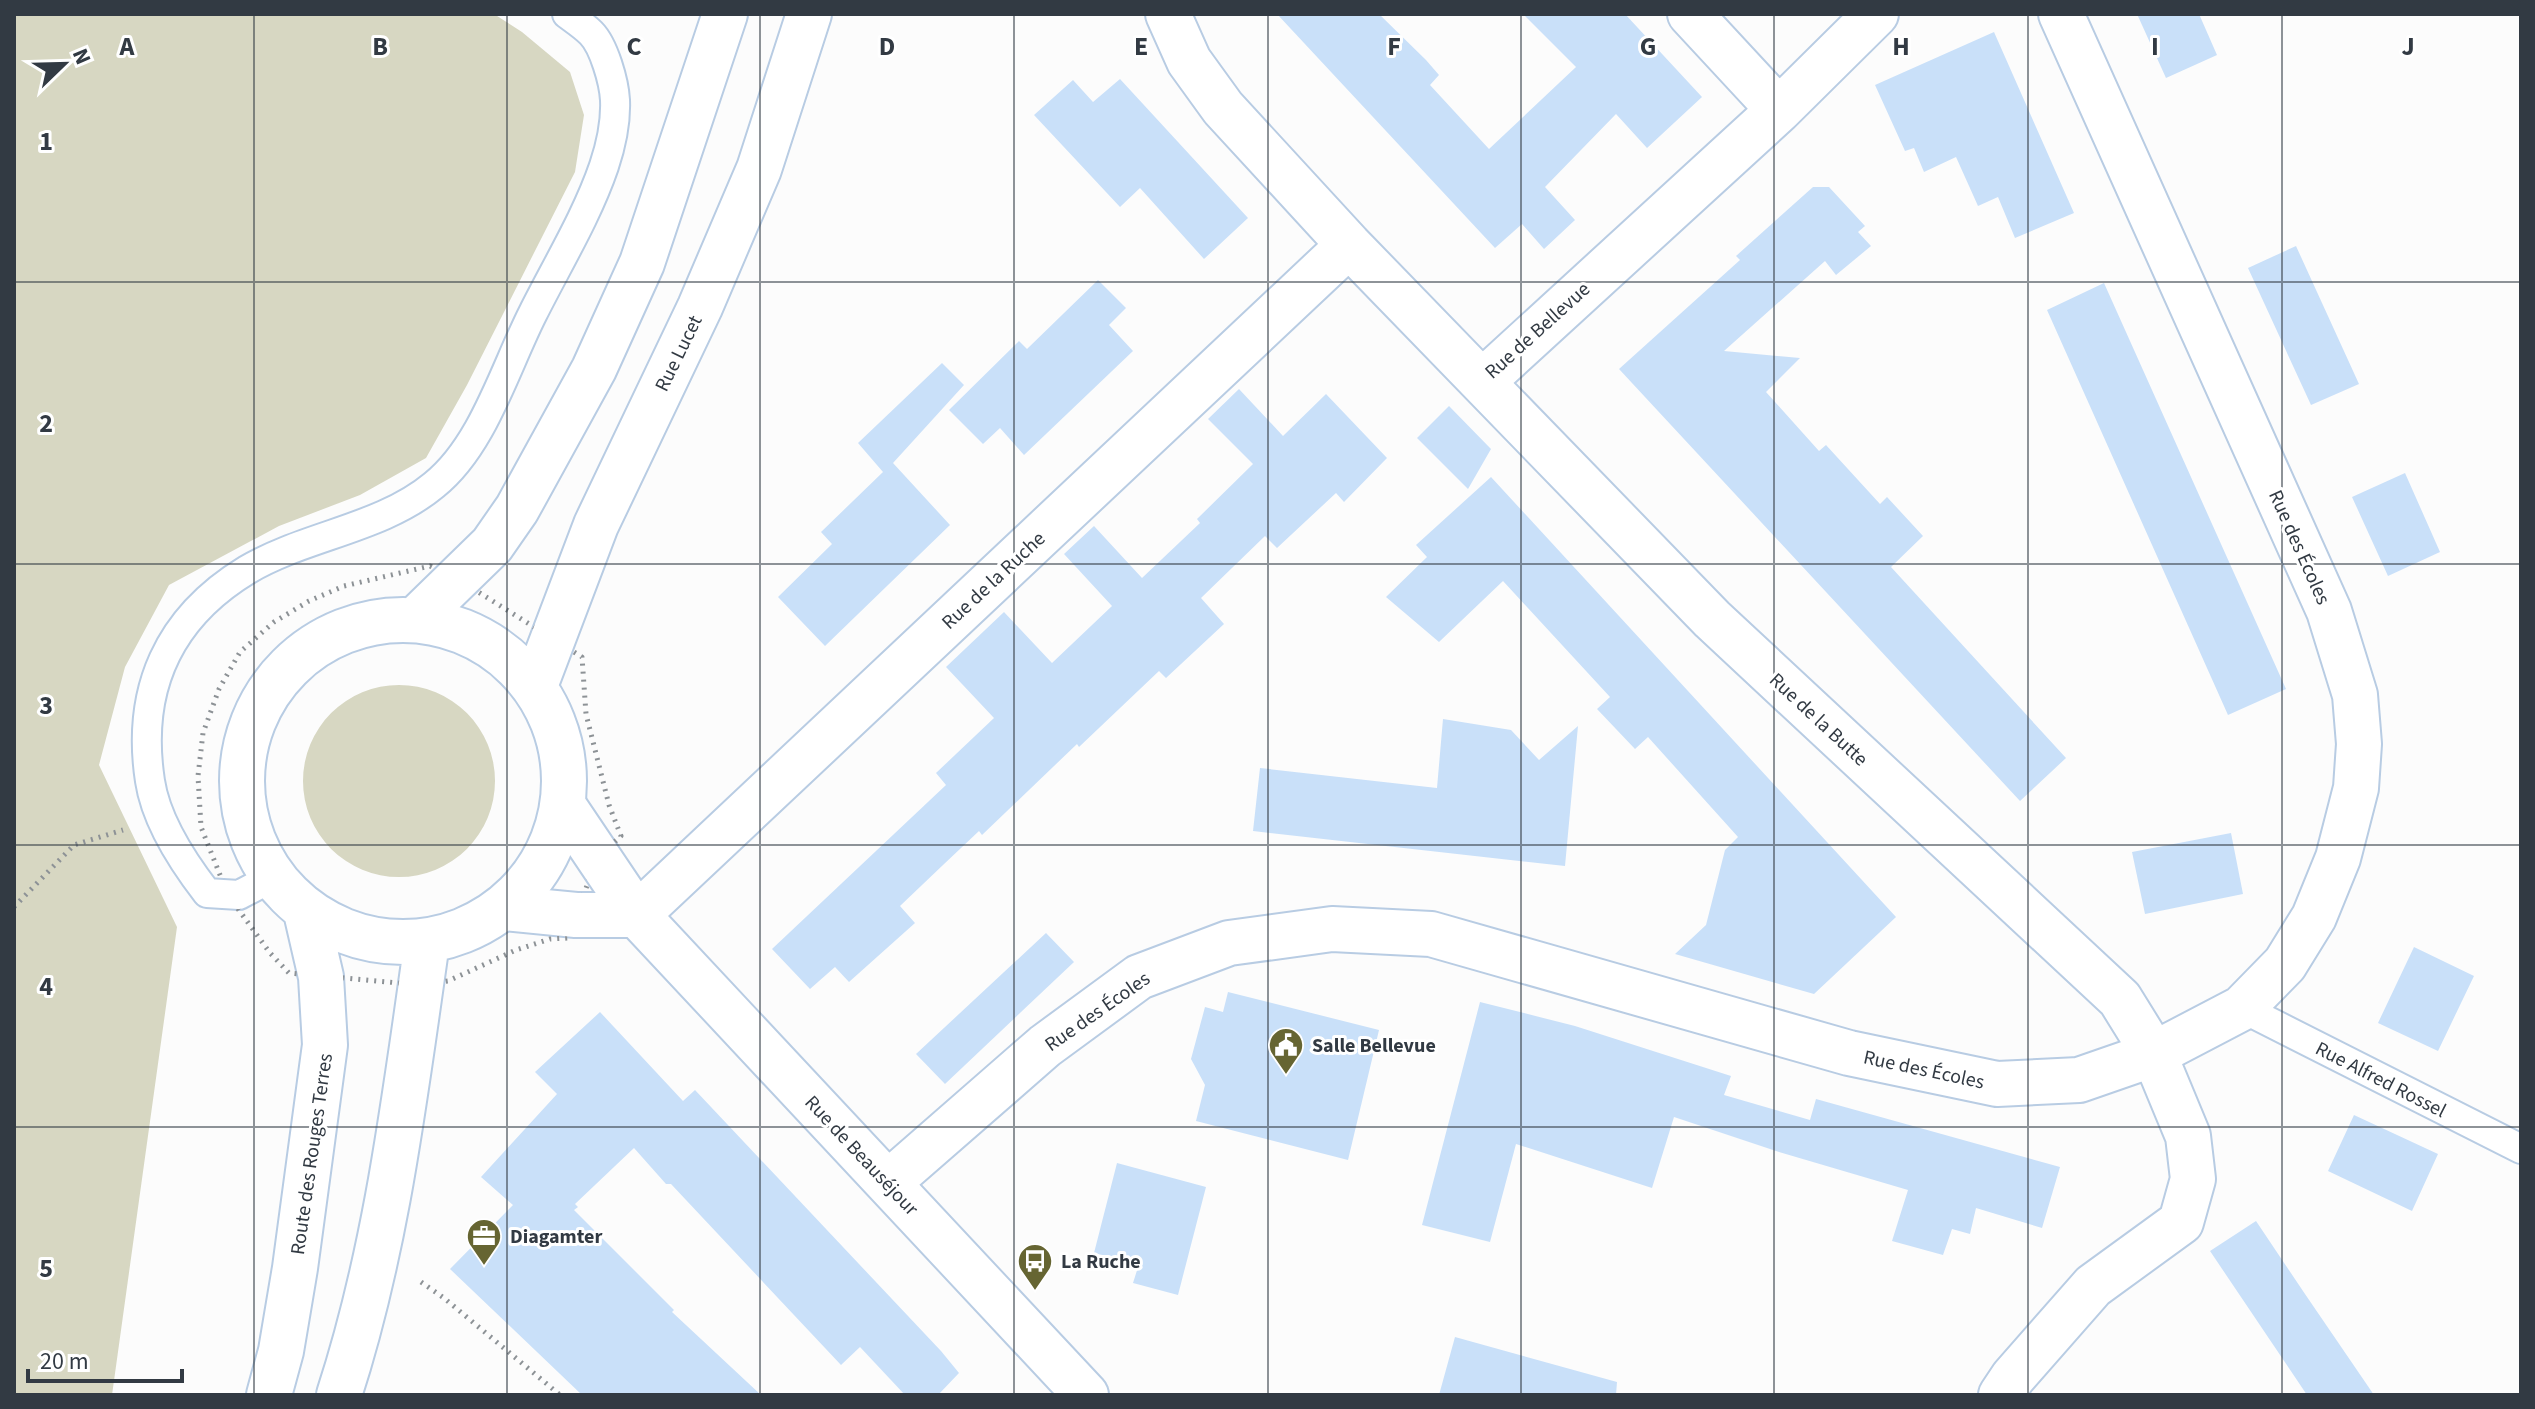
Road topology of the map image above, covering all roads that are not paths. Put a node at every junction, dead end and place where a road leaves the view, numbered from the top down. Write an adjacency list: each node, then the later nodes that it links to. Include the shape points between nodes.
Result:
1 (567, 14): 14 (lane, via 593,35 607,63 615,99 612,138 587,205 461,457 434,485 403,505 308,541 220,589 193,613 159,665 147,734 150,783 183,859 207,893 239,895)
2 (725, 14): 11 (street, via 642,263 594,369 492,545)
3 (809, 14): 12 (street, Rue Lucet, via 759,169 596,525)
4 (1168, 14): 9 (street, Rue de Bellevue, via 1189,61 1223,108)
5 (1690, 14): 8 (street)
6 (1876, 14): 8 (street, Rue de Bellevue)
7 (2061, 14): 19 (street, Rue des Écoles, via 2329,611 2355,695 2356,788 2338,858 2314,917 2285,964)
8 (1779, 110): 10 (street, Rue de Bellevue)
9 (1349, 245): 10 (street, Rue de Bellevue); 17 (street, Rue de la Ruche)
10 (1482, 382): 20 (street, Rue de la Butte, via 1712,619 2120,999)
11 (416, 619): 12 (street, via 462,629 502,652); 14 (street, via 364,623 315,644 276,680 250,725 241,778 248,830)
12 (535, 686): 13 (street, via 555,723 564,763)
13 (563, 805): 15 (street, via 553,844 533,879); 17 (street, Rue de Beauséjour)
14 (273, 877): 16 (street)
15 (505, 908): 17 (street); 18 (street, via 468,930)
16 (306, 912): 18 (street, via 344,932 384,943); 23 (street, Route des Rouges Terres, via 321,977 325,1045 295,1268)
17 (637, 915): 22 (street, Rue de Beauséjour)
18 (427, 942): 24 (street, via 393,1180)
19 (2242, 1008): 20 (street, Rue des Écoles); 21 (lane, Rue Alfred Rossel)
20 (2154, 1054): 22 (street, Rue des Écoles, via 2079,1080 1997,1084 1849,1053 1431,934 1332,929 1229,943 1139,977 1045,1046); 26 (street, Rue de la Butte, via 2188,1136 2193,1179 2181,1222 2093,1286)
21 (2521, 1149)
22 (888, 1183): 25 (street, Rue de Beauséjour)
23 (269, 1395)
24 (339, 1395)
25 (1086, 1395)
26 (2001, 1395)

